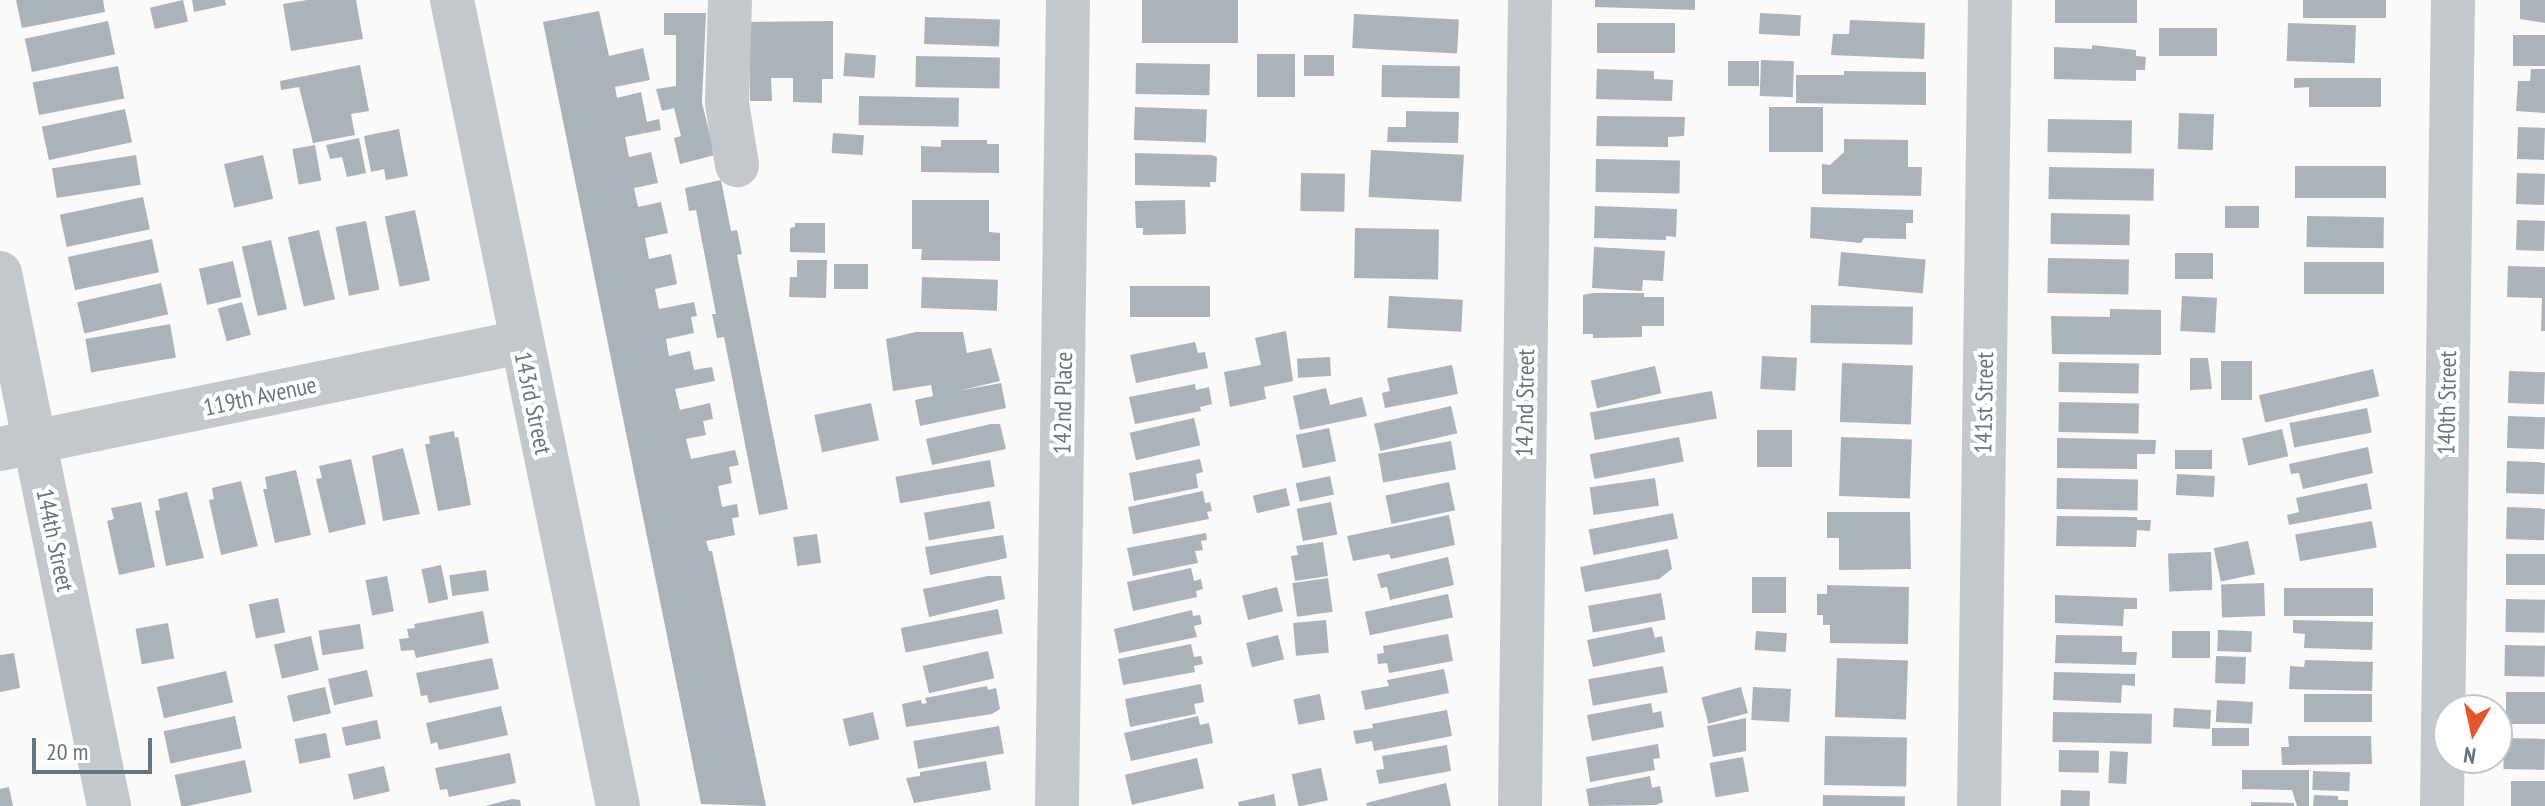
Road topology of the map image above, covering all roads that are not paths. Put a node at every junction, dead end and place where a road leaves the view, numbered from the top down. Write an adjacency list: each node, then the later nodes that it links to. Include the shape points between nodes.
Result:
1 (452, 0): 9 (street, 143rd Street)
2 (730, 0): 7 (street, via 727,103)
3 (1068, 0): 13 (street, 142nd Place)
4 (1530, 0): 14 (street, 142nd Street)
5 (1990, 0): 15 (street, 141st Street)
6 (2453, 0): 16 (street, 140th Street)
7 (737, 165)
8 (0, 273): 10 (street, 144th Street)
9 (521, 342): 10 (street, 119th Avenue); 12 (street, 143rd Street)
10 (17, 446): 11 (street, 144th Street)
11 (109, 806)
12 (618, 806)
13 (1057, 806)
14 (1520, 806)
15 (1979, 806)
16 (2442, 806)

